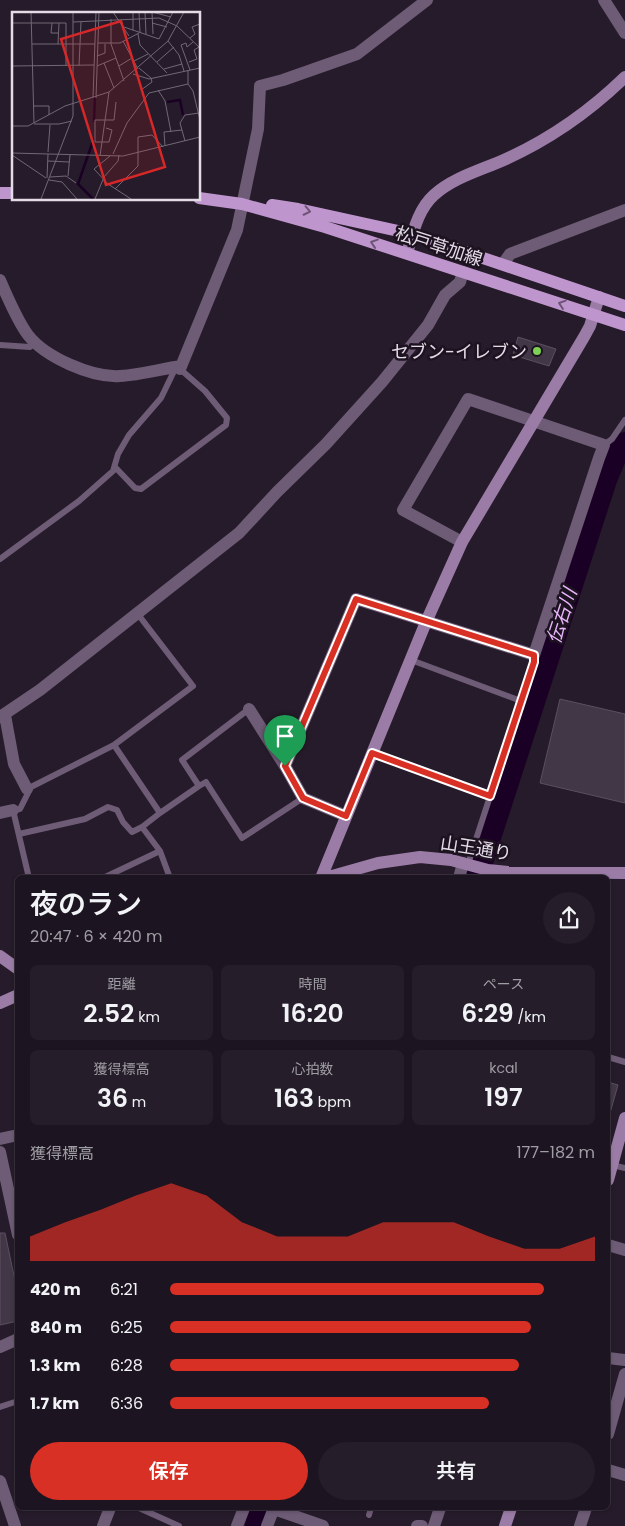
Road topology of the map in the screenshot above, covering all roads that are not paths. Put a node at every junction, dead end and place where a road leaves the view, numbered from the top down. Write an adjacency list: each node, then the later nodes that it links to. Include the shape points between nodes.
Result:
1 (427, 0): 6 (street, via 357,54 260,86 258,129)
2 (604, 0): 3 (street)
3 (625, 33)
4 (625, 77): 8 (street, via 581,116 554,133 433,195)
5 (200, 198): 6 (main road, 松戸草加線)
6 (242, 204): 8 (main road, 松戸草加線, one-way to 8, via 298,209); 9 (main road, 松戸草加線, one-way to 6); 19 (street, via 237,230)
7 (625, 210): 10 (street, via 510,254)
8 (412, 234): 9 (street); 10 (main road, 松戸草加線)
9 (407, 253): 11 (main road, 松戸草加線)
10 (503, 264): 13 (main road, 松戸草加線)
11 (463, 272): 15 (main road, 松戸草加線, one-way to 11); 26 (street, via 460,282 445,295 422,332 326,444 239,533)
12 (0, 280): 17 (street, via 28,334)
13 (600, 297): 14 (main road, 松戸草加線); 15 (street)
14 (625, 306)
15 (594, 315): 16 (main road, 松戸草加線); 21 (street)
16 (625, 325)
17 (36, 342): 18 (lane, via 30,347); 19 (street, via 76,368 93,374 120,376)
18 (0, 345)
19 (179, 367): 23 (lane, via 161,398 129,435); 23 (lane, via 216,403 227,418 226,425 141,489 135,488)
20 (625, 420): 22 (lane, via 612,440)
21 (533, 422): 22 (street); 24 (street); 24 (street, via 468,399 403,510)
22 (604, 445): 28 (street)
23 (115, 467): 25 (lane, via 79,501)
24 (462, 542): 27 (street)
25 (0, 559)
26 (137, 613): 32 (street); 33 (lane, via 193,686)
27 (426, 622): 28 (street); 29 (street); 35 (street, via 356,599)
28 (534, 655): 30 (lane)
29 (411, 660): 30 (lane); 34 (street)
30 (521, 701): 38 (lane)
31 (249, 709): 35 (street); 36 (lane, via 182,760)
32 (2, 716): 37 (street, via 14,764)
33 (114, 745): 37 (lane); 41 (lane)
34 (372, 753): 38 (lane); 42 (street)
35 (285, 766): 39 (street)
36 (199, 786): 39 (lane, via 206,782 242,838); 41 (lane)
37 (27, 789): 40 (lane, via 20,809)
38 (490, 796): 46 (lane)
39 (303, 798): 42 (street)
40 (6, 812): 44 (lane)
41 (160, 813): 43 (lane)
42 (346, 816): 52 (street)
43 (142, 827): 44 (lane, via 132,832 117,810 108,807 85,819); 45 (lane)
44 (18, 834): 49 (lane)
45 (160, 851): 50 (lane); 51 (lane)
46 (467, 864): 47 (street, 山王通り); 53 (street, 山王通り, via 436,858 400,859); 54 (street)
47 (489, 873): 48 (street, 山王通り)
48 (625, 873)
49 (27, 875)
50 (109, 875)
51 (169, 875)
52 (324, 875)
53 (334, 875)
54 (461, 875)
55 (0, 956): 56 (street)
56 (15, 967)
57 (15, 996): 58 (street)
58 (0, 1003)
59 (610, 1058): 60 (lane)
60 (625, 1062)
61 (625, 1118): 65 (street)
62 (15, 1136): 63 (street)
63 (0, 1139)
64 (0, 1152): 68 (street)
65 (612, 1165): 66 (lane); 67 (street)
66 (625, 1168)
67 (610, 1172)
68 (15, 1221)
69 (610, 1246): 70 (street)
70 (625, 1250)
71 (15, 1340): 72 (street)
72 (0, 1347)
73 (610, 1358): 74 (street)
74 (625, 1360)
75 (625, 1374): 78 (street)
76 (15, 1402): 77 (lane)
77 (0, 1407)
78 (610, 1427)
79 (610, 1471): 80 (street)
80 (625, 1475)
81 (1, 1487): 92 (street)
82 (109, 1510): 93 (street)
83 (143, 1510): 94 (lane)
84 (243, 1510): 95 (street)
85 (273, 1510): 96 (street)
86 (279, 1510): 97 (street)
87 (370, 1510): 91 (lane)
88 (439, 1510): 100 (street)
89 (510, 1510): 101 (street)
90 (585, 1510): 102 (street)
91 (369, 1515)
92 (15, 1526)
93 (103, 1526)
94 (179, 1526)
95 (237, 1526)
96 (267, 1526)
97 (323, 1526)
98 (417, 1526): 99 (street)
99 (422, 1526)
100 (434, 1526)
101 (505, 1526)
102 (580, 1526)

